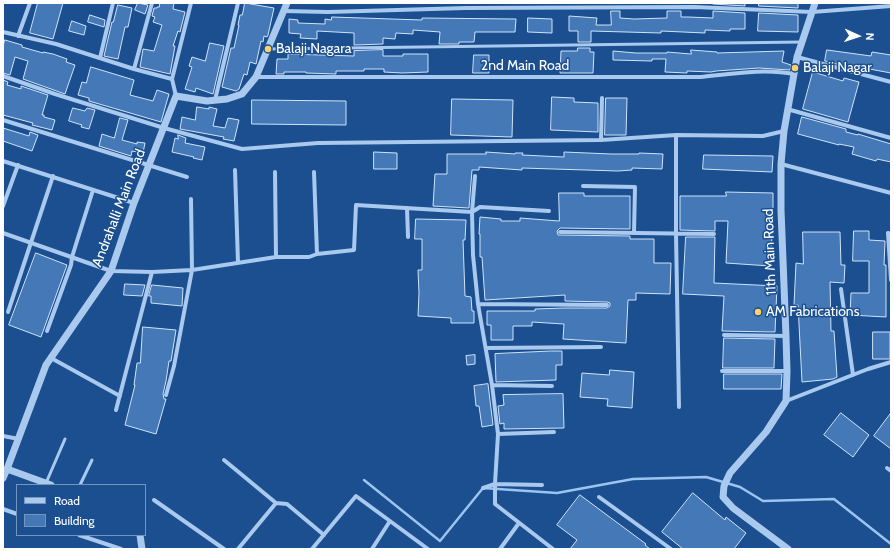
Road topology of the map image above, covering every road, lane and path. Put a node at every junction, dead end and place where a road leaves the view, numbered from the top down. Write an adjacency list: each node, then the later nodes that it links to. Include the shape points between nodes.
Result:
1 (30, 3): 12 (street)
2 (113, 3): 16 (street)
3 (152, 3): 17 (street)
4 (191, 3): 21 (street)
5 (238, 3): 25 (street)
6 (287, 3): 9 (street)
7 (815, 3): 10 (street, 11th Main Road)
8 (891, 6): 10 (street)
9 (284, 11): 10 (street, via 679,7); 14 (street)
10 (812, 12): 13 (street, 11th Main Road)
11 (3, 32): 12 (street)
12 (18, 36): 16 (street, via 56,44)
13 (802, 42): 14 (lane); 15 (street, 11th Main Road)
14 (268, 49): 20 (street)
15 (797, 57): 18 (street, 11th Main Road); 22 (street)
16 (100, 58): 17 (street)
17 (134, 69): 21 (street)
18 (794, 74): 20 (street, 2nd Main Road, via 760,72 700,77); 26 (street, 11th Main Road)
19 (3, 76): 28 (street)
20 (256, 77): 25 (street, via 242,94)
21 (172, 79): 23 (street)
22 (891, 82)
23 (176, 96): 25 (street); 28 (street, Andrahalli Main Road)
24 (602, 98): 32 (street)
25 (215, 100)
26 (787, 109): 29 (street, 11th Main Road); 31 (street)
27 (3, 120): 36 (street)
28 (164, 128): 32 (street, via 242,148 318,143); 36 (street, Andrahalli Main Road)
29 (784, 131): 30 (street, via 763,136); 34 (street, 11th Main Road)
30 (676, 135): 32 (street); 55 (street)
31 (891, 138)
32 (601, 140)
33 (3, 161): 35 (street)
34 (781, 164): 45 (street); 74 (street, 11th Main Road)
35 (18, 165): 40 (street); 48 (street)
36 (148, 166): 42 (street); 47 (street, Andrahalli Main Road)
37 (235, 170): 63 (street)
38 (275, 172): 62 (street)
39 (314, 172): 60 (street)
40 (53, 176): 44 (street); 59 (street)
41 (475, 176): 51 (street)
42 (187, 177)
43 (582, 186): 54 (street, via 635,187)
44 (93, 190): 47 (street); 61 (street)
45 (891, 193)
46 (191, 198): 64 (street)
47 (134, 203): 65 (street, Andrahalli Main Road)
48 (3, 206)
49 (407, 208): 51 (street); 58 (street); 60 (street, via 356,205 354,250)
50 (549, 211): 51 (street, via 480,207)
51 (472, 212): 69 (street)
52 (560, 232): 54 (street)
53 (3, 233): 59 (street)
54 (634, 233): 55 (street)
55 (676, 234): 56 (street); 87 (street)
56 (714, 234)
57 (891, 234): 67 (street, via 888,233)
58 (408, 237)
59 (32, 243): 61 (street); 71 (street)
60 (317, 254): 62 (street, via 309,257)
61 (72, 257): 65 (street); 72 (street)
62 (276, 257): 63 (street)
63 (238, 263): 64 (street)
64 (192, 270): 66 (street); 84 (street)
65 (111, 271): 66 (street); 77 (street, Andrahalli Main Road)
66 (152, 272): 85 (street)
67 (891, 280)
68 (841, 289): 81 (street)
69 (478, 304): 70 (street); 76 (street)
70 (607, 305)
71 (8, 312)
72 (47, 331)
73 (724, 335): 74 (street)
74 (786, 336): 80 (street, 11th Main Road)
75 (601, 347): 76 (street)
76 (486, 348): 82 (street)
77 (51, 358): 85 (street); 92 (street, Andrahalli Main Road, via 46,365)
78 (891, 362): 81 (street)
79 (722, 371): 80 (street)
80 (787, 371): 86 (street, 11th Main Road)
81 (853, 375): 86 (street)
82 (492, 385): 83 (street); 90 (street)
83 (552, 386)
84 (166, 395)
85 (120, 396): 88 (street)
86 (786, 401): 123 (street, via 766,432 730,473 724,486 723,497 733,508)
87 (679, 407)
88 (116, 410)
89 (554, 432): 90 (street)
90 (498, 434): 100 (street)
91 (3, 436): 92 (street)
92 (19, 439): 96 (street, Andrahalli Main Road)
93 (65, 439): 98 (lane)
94 (92, 460): 99 (lane)
95 (224, 460): 105 (street)
96 (7, 469): 97 (street, Andrahalli Main Road); 98 (street)
97 (3, 478)
98 (48, 484)
99 (80, 484)
100 (495, 484): 101 (street); 102 (street); 109 (street, via 495,504)
101 (542, 485)
102 (483, 488)
103 (599, 497): 122 (street)
104 (154, 500): 115 (street)
105 (276, 503): 110 (street, via 287,504); 116 (street)
106 (3, 509): 107 (street)
107 (16, 514)
108 (390, 521): 110 (street, via 356,496); 118 (street); 119 (street)
109 (519, 523): 120 (street); 121 (street)
110 (324, 535): 117 (street)
111 (83, 536): 113 (street)
112 (140, 536): 114 (street)
113 (121, 549)
114 (142, 549)
115 (224, 549)
116 (238, 549)
117 (312, 549)
118 (372, 549)
119 (428, 549)
120 (500, 549)
121 (553, 549)
122 (671, 549)
123 (788, 549)

